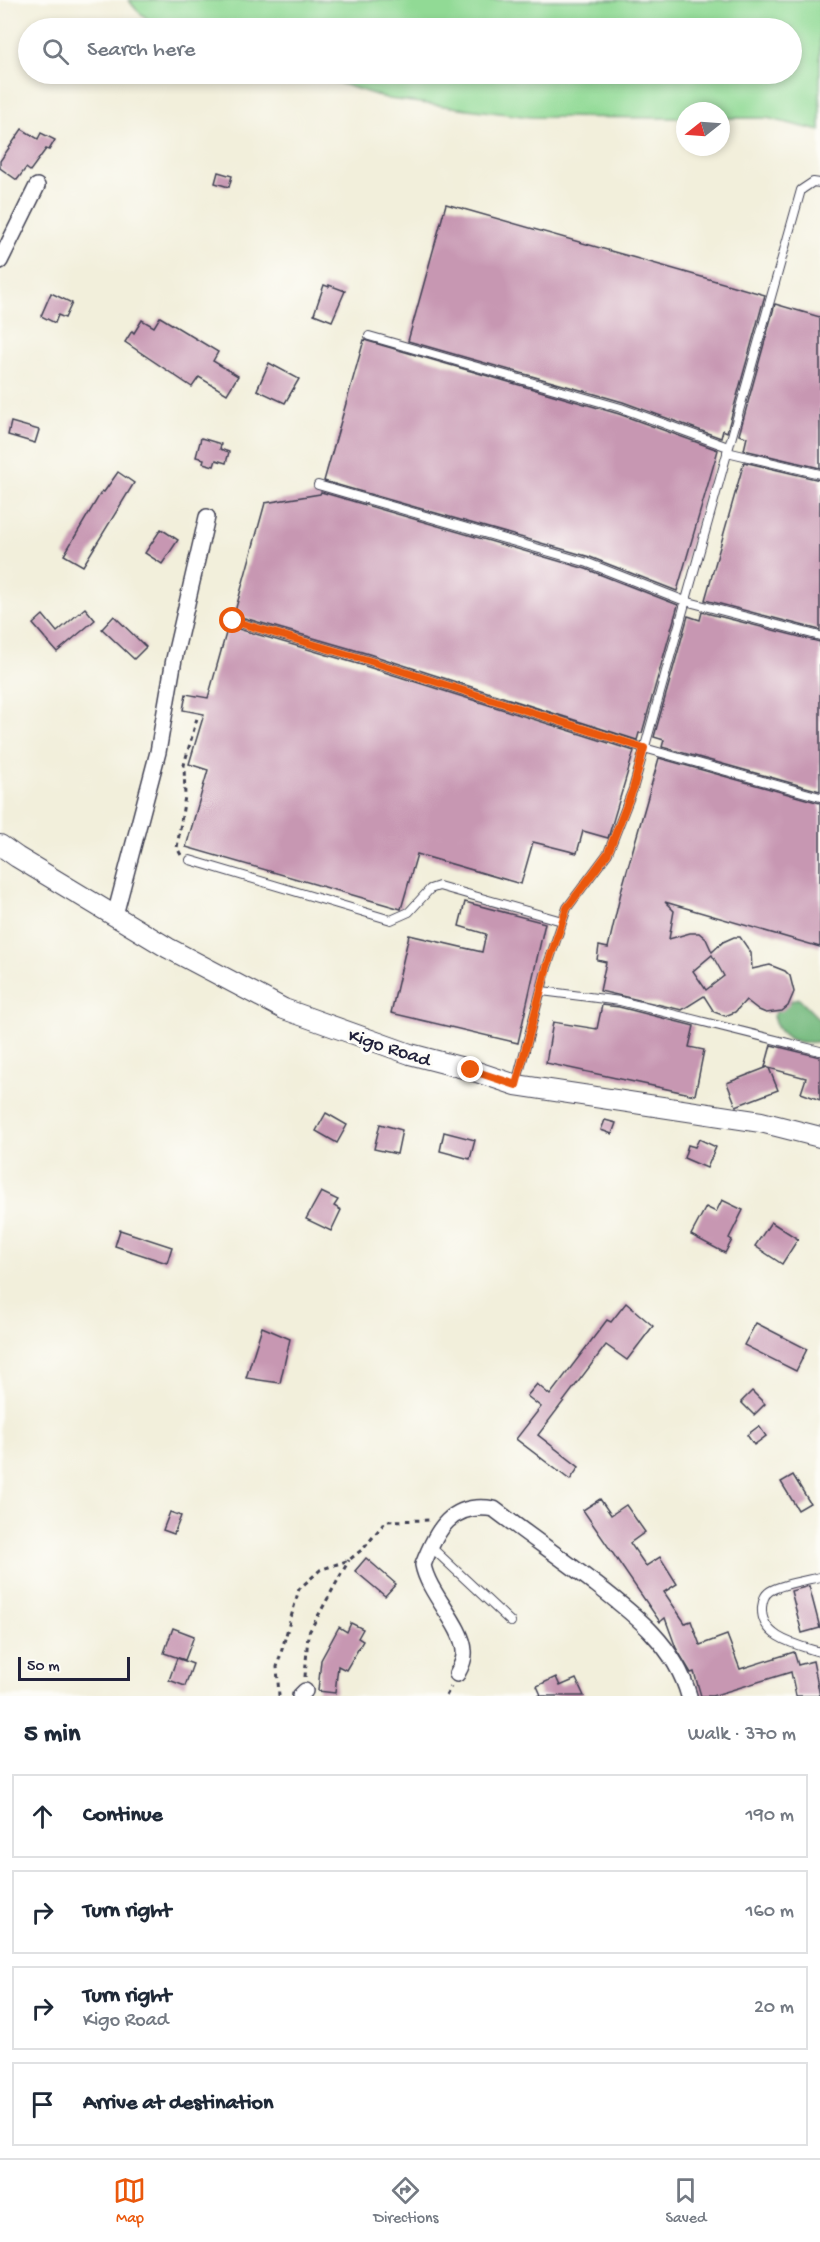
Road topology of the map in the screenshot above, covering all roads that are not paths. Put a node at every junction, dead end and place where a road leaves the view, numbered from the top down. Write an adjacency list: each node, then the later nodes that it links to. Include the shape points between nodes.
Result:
1 (820, 183): 5 (lane, via 813,182 801,190)
2 (37, 186): 3 (street)
3 (0, 261)
4 (369, 336): 5 (lane, via 621,408)
5 (728, 450): 6 (lane); 9 (lane)
6 (820, 474)
7 (318, 485): 9 (lane, via 588,563)
8 (207, 517): 16 (street, via 174,659 158,752)
9 (686, 601): 11 (lane); 12 (lane)
10 (233, 621): 12 (lane)
11 (820, 636)
12 (644, 748): 13 (lane); 17 (lane, via 608,853 567,908)
13 (820, 797)
14 (0, 844): 16 (street, Kigo Road)
15 (190, 860): 17 (lane, via 391,920 409,912 430,889 439,886)
16 (115, 915): 20 (street, Kigo Road, via 168,948 284,1009 410,1054)
17 (562, 921): 18 (lane)
18 (542, 991): 19 (lane, via 620,1001); 20 (lane)
19 (820, 1051)
20 (516, 1085): 21 (street, Kigo Road, via 761,1122)
21 (820, 1137)
22 (430, 1546): 24 (lane); 26 (street, via 424,1573 461,1639 464,1652); 27 (street, via 448,1519 472,1509 494,1509 648,1628 678,1667)
23 (820, 1576): 25 (lane, via 772,1589 762,1608 763,1619 775,1635)
24 (511, 1622)
25 (820, 1652)
26 (458, 1674)
27 (689, 1696)

